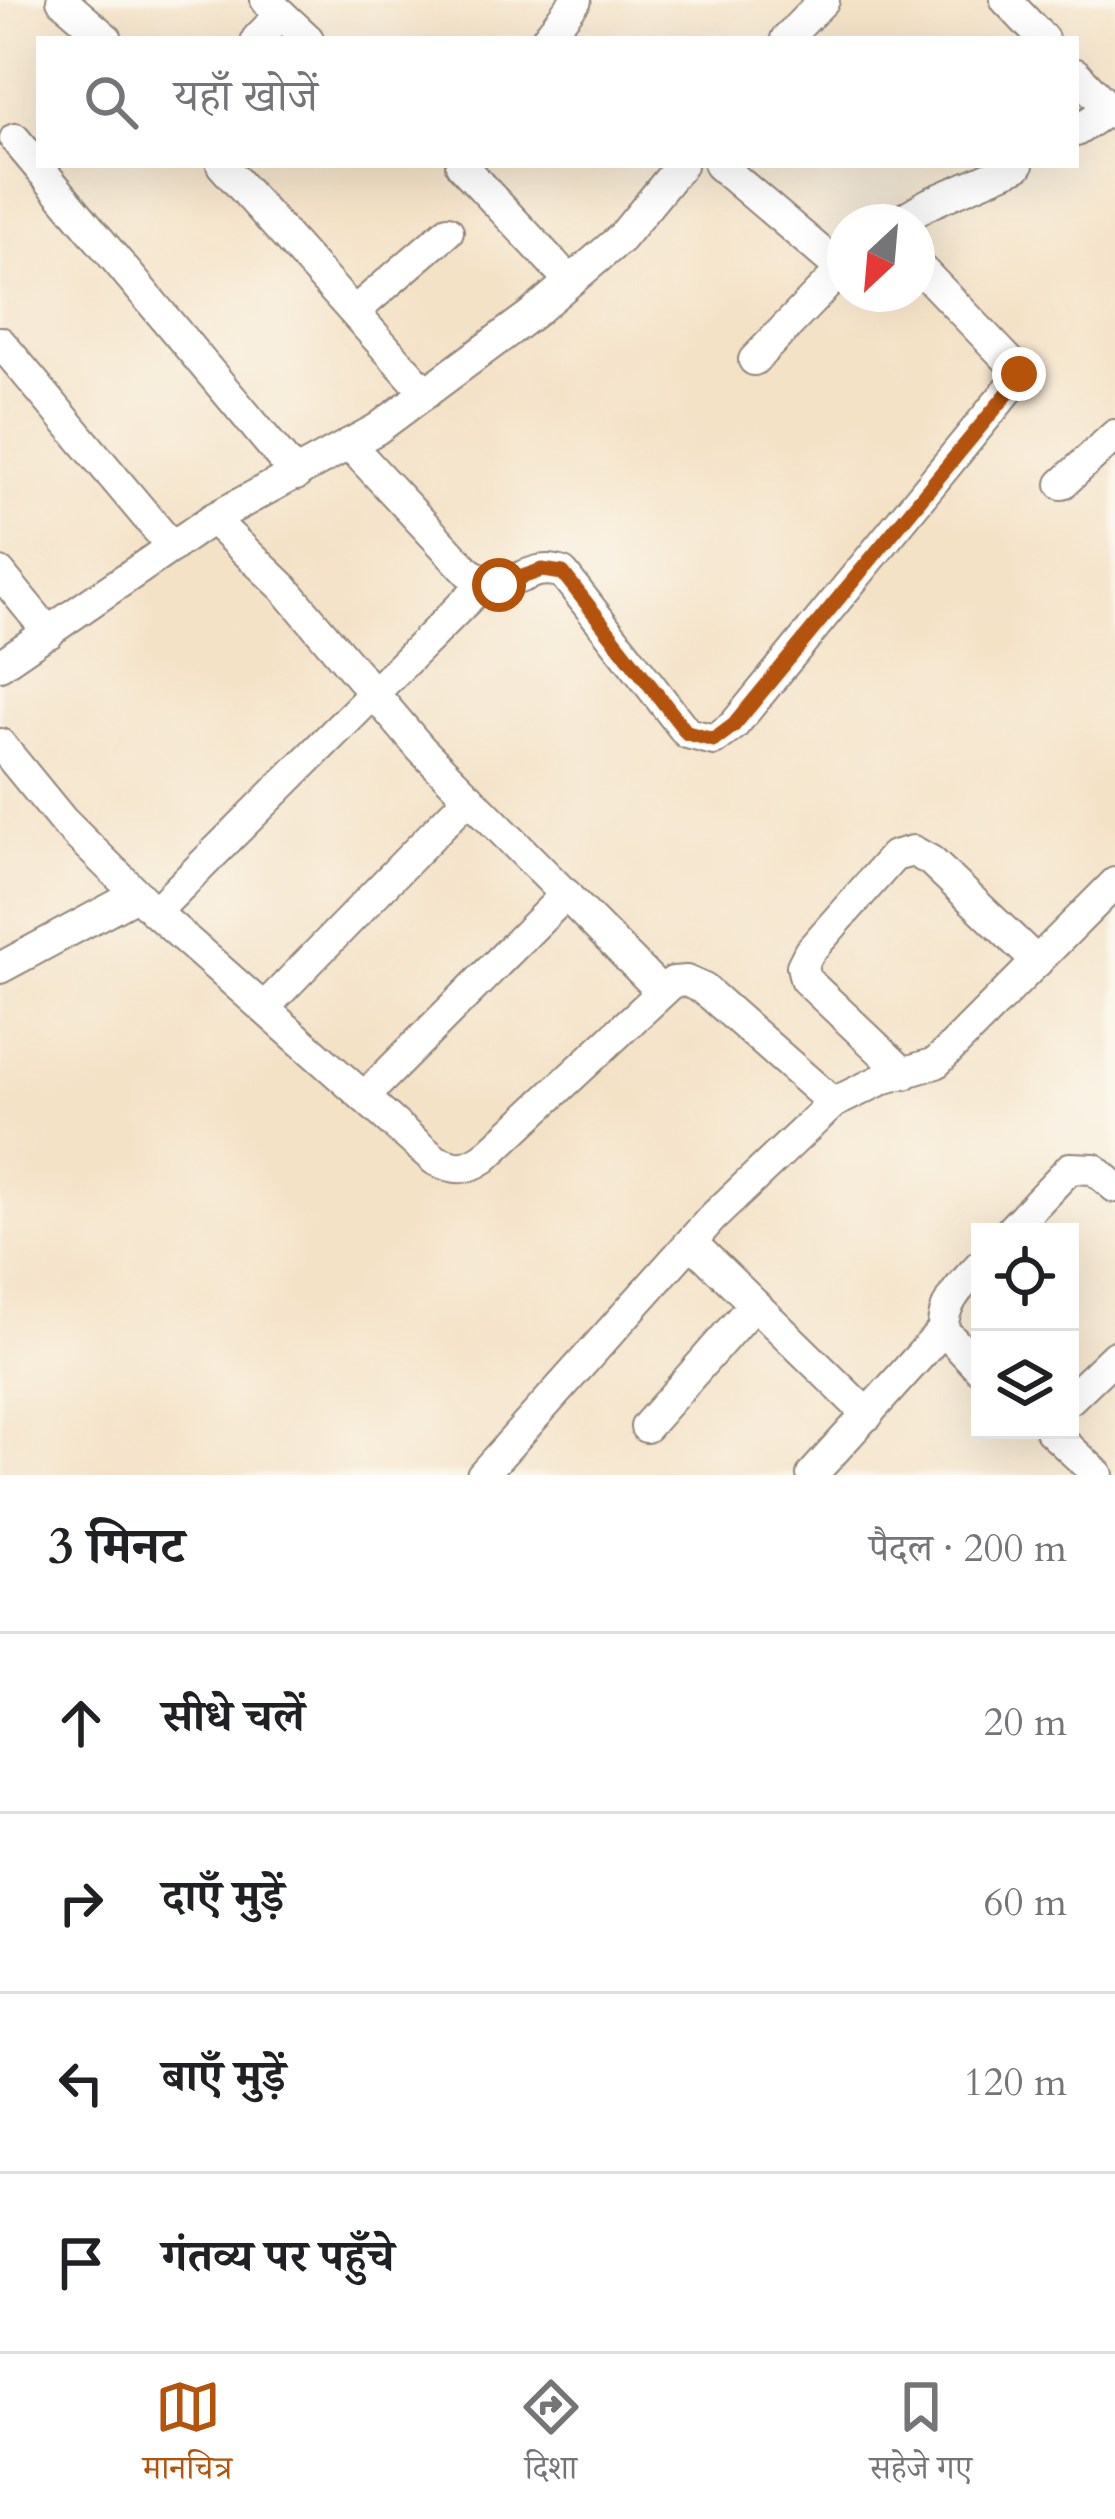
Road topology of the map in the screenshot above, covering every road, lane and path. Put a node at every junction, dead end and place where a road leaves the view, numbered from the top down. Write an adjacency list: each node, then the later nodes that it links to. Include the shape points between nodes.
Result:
1 (62, 0): 6 (street)
2 (576, 0): 9 (street)
3 (824, 0): 10 (street)
4 (1006, 0): 11 (street)
5 (273, 7): 7 (street); 8 (street)
6 (104, 36)
7 (258, 36)
8 (305, 36)
9 (548, 36)
10 (789, 36)
11 (1040, 36)
12 (1079, 77): 13 (street)
13 (1112, 112): 14 (street)
14 (1079, 129)
15 (16, 139): 16 (street)
16 (36, 163)
17 (40, 168): 35 (street)
18 (225, 168): 29 (street)
19 (464, 168): 26 (street)
20 (679, 168): 26 (street, via 621,238)
21 (722, 168): 25 (street)
22 (1011, 168): 23 (street)
23 (928, 204)
24 (448, 231): 29 (street)
25 (827, 254)
26 (570, 281): 32 (street)
27 (827, 284): 31 (street)
28 (935, 284): 40 (street, via 1018,378 724,734 714,740 687,733 563,573)
29 (354, 312): 32 (street)
30 (0, 342): 38 (street)
31 (754, 360)
32 (426, 393): 34 (street)
33 (1115, 435): 36 (street)
34 (350, 444): 35 (street); 40 (street)
35 (296, 475): 37 (street)
36 (1062, 484)
37 (212, 519): 38 (street); 43 (street)
38 (172, 547): 41 (street)
39 (0, 572): 41 (street)
40 (484, 583): 43 (street)
41 (49, 633): 42 (street)
42 (0, 665)
43 (374, 694): 45 (street); 48 (street)
44 (0, 744): 48 (street)
45 (469, 796): 47 (street); 52 (street)
46 (1115, 883): 49 (street)
47 (566, 894): 51 (street); 54 (street)
48 (146, 903): 50 (street); 52 (street)
49 (1037, 962): 53 (street, via 936,1063); 53 (street, via 931,861 913,851 894,856 802,966 805,979)
50 (0, 968)
51 (661, 990): 54 (street, via 469,1168 435,1160); 55 (street, via 686,981 704,989)
52 (264, 1008): 54 (street)
53 (905, 1074): 55 (street)
54 (364, 1097)
55 (833, 1103): 58 (street)
56 (1115, 1187): 57 (street, via 1094,1169 1070,1168)
57 (1018, 1223)
58 (691, 1242): 60 (street); 68 (street)
59 (971, 1275): 61 (street, via 949,1300)
60 (754, 1304): 65 (street); 66 (street)
61 (944, 1330): 63 (street); 65 (street)
62 (1115, 1356): 64 (street)
63 (971, 1359)
64 (1079, 1390)
65 (868, 1415): 69 (street)
66 (646, 1427)
67 (1060, 1439): 70 (street)
68 (482, 1475)
69 (812, 1475)
70 (1098, 1475)

